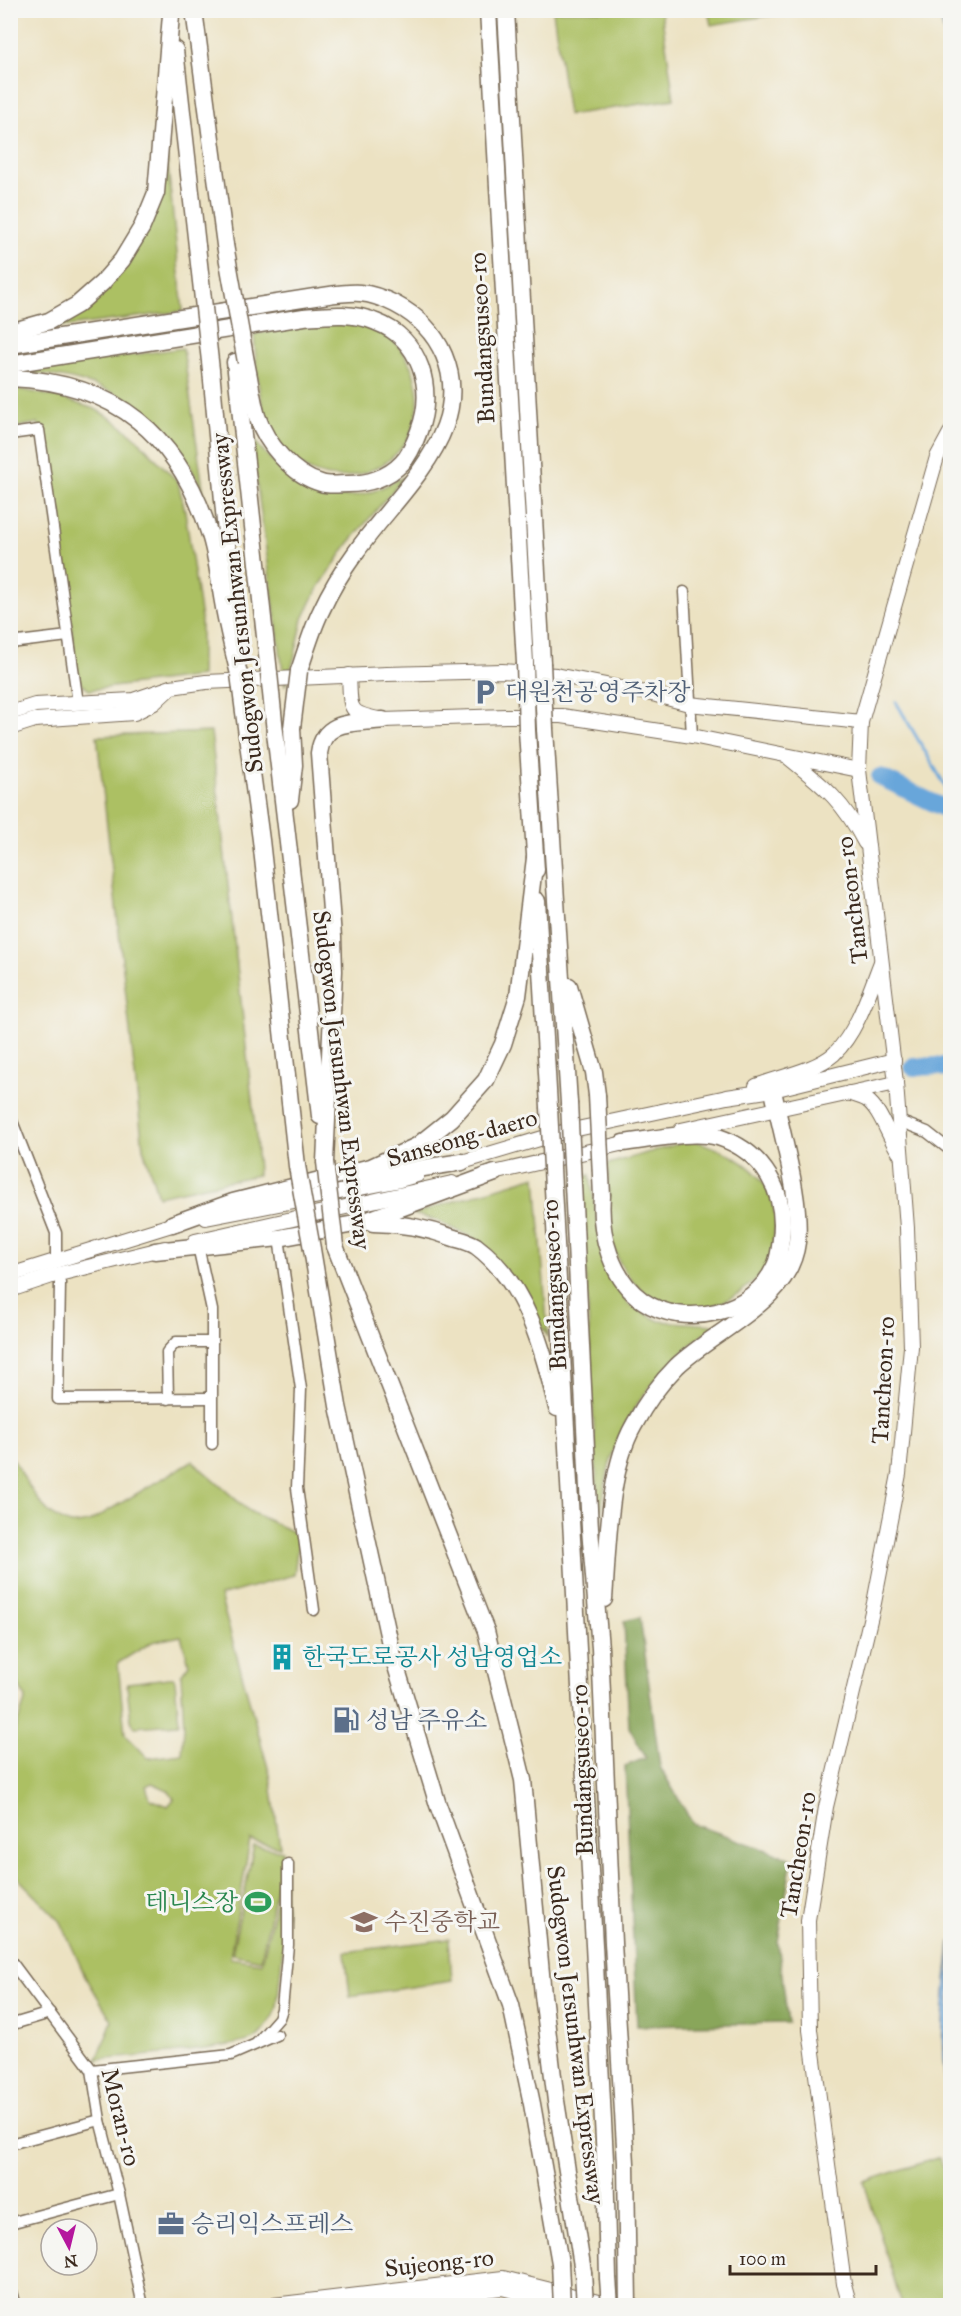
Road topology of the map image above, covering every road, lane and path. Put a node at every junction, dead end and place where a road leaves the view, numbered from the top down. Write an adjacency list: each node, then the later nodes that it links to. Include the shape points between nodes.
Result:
1 (194, 10): 7 (highway, Sudogwon Je1sunhwan Expressway, bridge)
2 (488, 10): 29 (highway, Bundangsuseo-ro, bridge)
3 (506, 10): 30 (highway, Bundangsuseo-ro, bridge, via 544,729)
4 (171, 13): 5 (highway, via 156,193 142,227 122,260 77,304 49,321); 15 (highway, Sudogwon Je1sunhwan Expressway, bridge, via 211,370)
5 (10, 332)
6 (10, 345): 27 (highway, bridge, via 361,293 412,313 431,331 443,351 451,378 450,400 438,442 355,553 321,610 299,670)
7 (241, 362): 8 (highway, via 267,436 284,458 308,478 322,484 363,484 402,464 414,445 427,398 424,375 401,336 358,317 304,317); 27 (highway, Sudogwon Je1sunhwan Expressway, bridge)
8 (10, 364)
9 (10, 378): 15 (highway, via 72,386 103,398 132,415 175,458 197,497 211,537)
10 (951, 433): 22 (main road, Tancheon-ro, via 937,457)
11 (10, 434): 13 (street, via 39,430)
12 (684, 592): 19 (street)
13 (68, 636): 14 (street); 18 (street)
14 (10, 643)
15 (239, 674): 85 (highway, Sudogwon Je1sunhwan Expressway, bridge, via 297,1166 338,1406 392,1653 438,1805 511,2005 560,2263)
16 (349, 675): 17 (main road); 19 (main road, via 502,671 556,675); 21 (main road, via 354,711)
17 (171, 687): 18 (main road, via 133,700); 23 (main road, via 154,703 134,713 35,720)
18 (78, 703): 20 (main road, via 35,705)
19 (689, 704): 22 (main road); 24 (street)
20 (10, 713)
21 (383, 720): 24 (main road, via 562,717); 44 (highway, via 338,725 324,736 319,753 333,937)
22 (861, 722): 26 (main road, Tancheon-ro)
23 (10, 728)
24 (692, 736): 25 (main road)
25 (787, 757): 26 (main road); 28 (main road, via 837,798)
26 (859, 770): 28 (main road, Tancheon-ro)
27 (287, 837): 44 (highway, Sudogwon Je1sunhwan Expressway)
28 (869, 851): 31 (main road, Tancheon-ro)
29 (535, 858): 47 (highway, via 518,996 486,1080 452,1118 417,1146 371,1167); 63 (highway, Bundangsuseo-ro, bridge)
30 (560, 948): 41 (highway, bridge, via 594,1072 601,1211 606,1242 617,1272 632,1293 654,1309 680,1316 735,1306 760,1287 775,1266 783,1219 778,1194 765,1169 740,1148 717,1137 690,1135); 65 (highway, Bundangsuseo-ro, bridge)
31 (882, 960): 32 (main road, Tancheon-ro); 36 (main road, via 848,1037 833,1054 811,1067)
32 (894, 1060): 33 (main road, Tancheon-ro); 34 (main road, Sanseong-daero)
33 (896, 1083): 35 (main road, Sanseong-daero); 39 (main road, Tancheon-ro)
34 (772, 1090): 36 (main road, Sanseong-daero); 37 (highway)
35 (849, 1093): 37 (main road, Sanseong-daero); 43 (main road, via 868,1100)
36 (727, 1097): 45 (main road, Sanseong-daero, via 563,1132)
37 (776, 1108): 41 (main road, Sanseong-daero); 65 (highway, via 797,1215 797,1243 789,1268 775,1291 676,1367 632,1427 618,1466)
38 (10, 1116): 40 (street)
39 (899, 1121): 42 (street, via 927,1132); 43 (main road, Tancheon-ro)
40 (13, 1128): 53 (street, via 56,1233)
41 (623, 1143): 46 (main road, Sanseong-daero)
42 (951, 1150)
43 (902, 1156): 77 (main road, Tancheon-ro, via 911,1347 899,1474 874,1603 826,1806 808,1920 810,2030)
44 (325, 1162): 87 (highway, Sudogwon Je1sunhwan Expressway, bridge, via 335,1246 486,1631 523,1780 550,2054)
45 (462, 1162): 47 (highway); 49 (main road, Sanseong-daero, via 396,1181)
46 (495, 1173): 48 (highway); 52 (main road, Sanseong-daero)
47 (305, 1185): 49 (highway, via 233,1202)
48 (360, 1223): 50 (highway); 63 (highway, via 397,1223 429,1229 474,1245 498,1266 515,1290 542,1347)
49 (172, 1224): 53 (main road, Sanseong-daero)
50 (279, 1238): 51 (highway); 64 (street, via 301,1389 297,1488)
51 (198, 1246): 52 (highway); 59 (street, via 212,1310)
52 (155, 1251): 56 (main road); 57 (main road, Sanseong-daero)
53 (56, 1260): 54 (main road); 55 (main road, Sanseong-daero)
54 (10, 1270)
55 (10, 1275)
56 (60, 1283): 58 (main road); 61 (street, via 58,1399)
57 (10, 1290)
58 (10, 1298)
59 (212, 1342): 60 (street); 61 (street, via 176,1342 167,1352)
60 (211, 1398): 61 (street); 62 (street)
61 (168, 1399)
62 (212, 1444)
63 (567, 1447): 88 (highway, Bundangsuseo-ro, bridge)
64 (314, 1610)
65 (600, 1648): 89 (highway, Bundangsuseo-ro, via 626,2163)
66 (288, 1864): 71 (street, via 288,1945 282,2009)
67 (10, 1960): 68 (street, Moran-ro)
68 (50, 2013): 69 (street); 72 (street, Moran-ro)
69 (10, 2025)
70 (277, 2036): 71 (street)
71 (257, 2043): 72 (street, via 231,2055)
72 (92, 2070): 73 (street, Moran-ro)
73 (100, 2120): 74 (street); 75 (street, Moran-ro)
74 (10, 2144)
75 (119, 2194): 76 (street); 81 (street, Moran-ro)
76 (10, 2223)
77 (844, 2284): 90 (main road); 91 (main road, Tancheon-ro)
78 (10, 2288): 80 (street)
79 (482, 2290): 83 (main road, Sujeong-ro); 84 (street); 86 (main road, Sujeong-ro, via 502,2288)
80 (15, 2306)
81 (143, 2306)
82 (265, 2306): 88 (main road, Sujeong-ro, via 503,2278)
83 (337, 2306)
84 (484, 2306)
85 (562, 2306)
86 (574, 2306)
87 (585, 2306)
88 (612, 2306)
89 (628, 2306)
90 (839, 2306)
91 (850, 2306)

